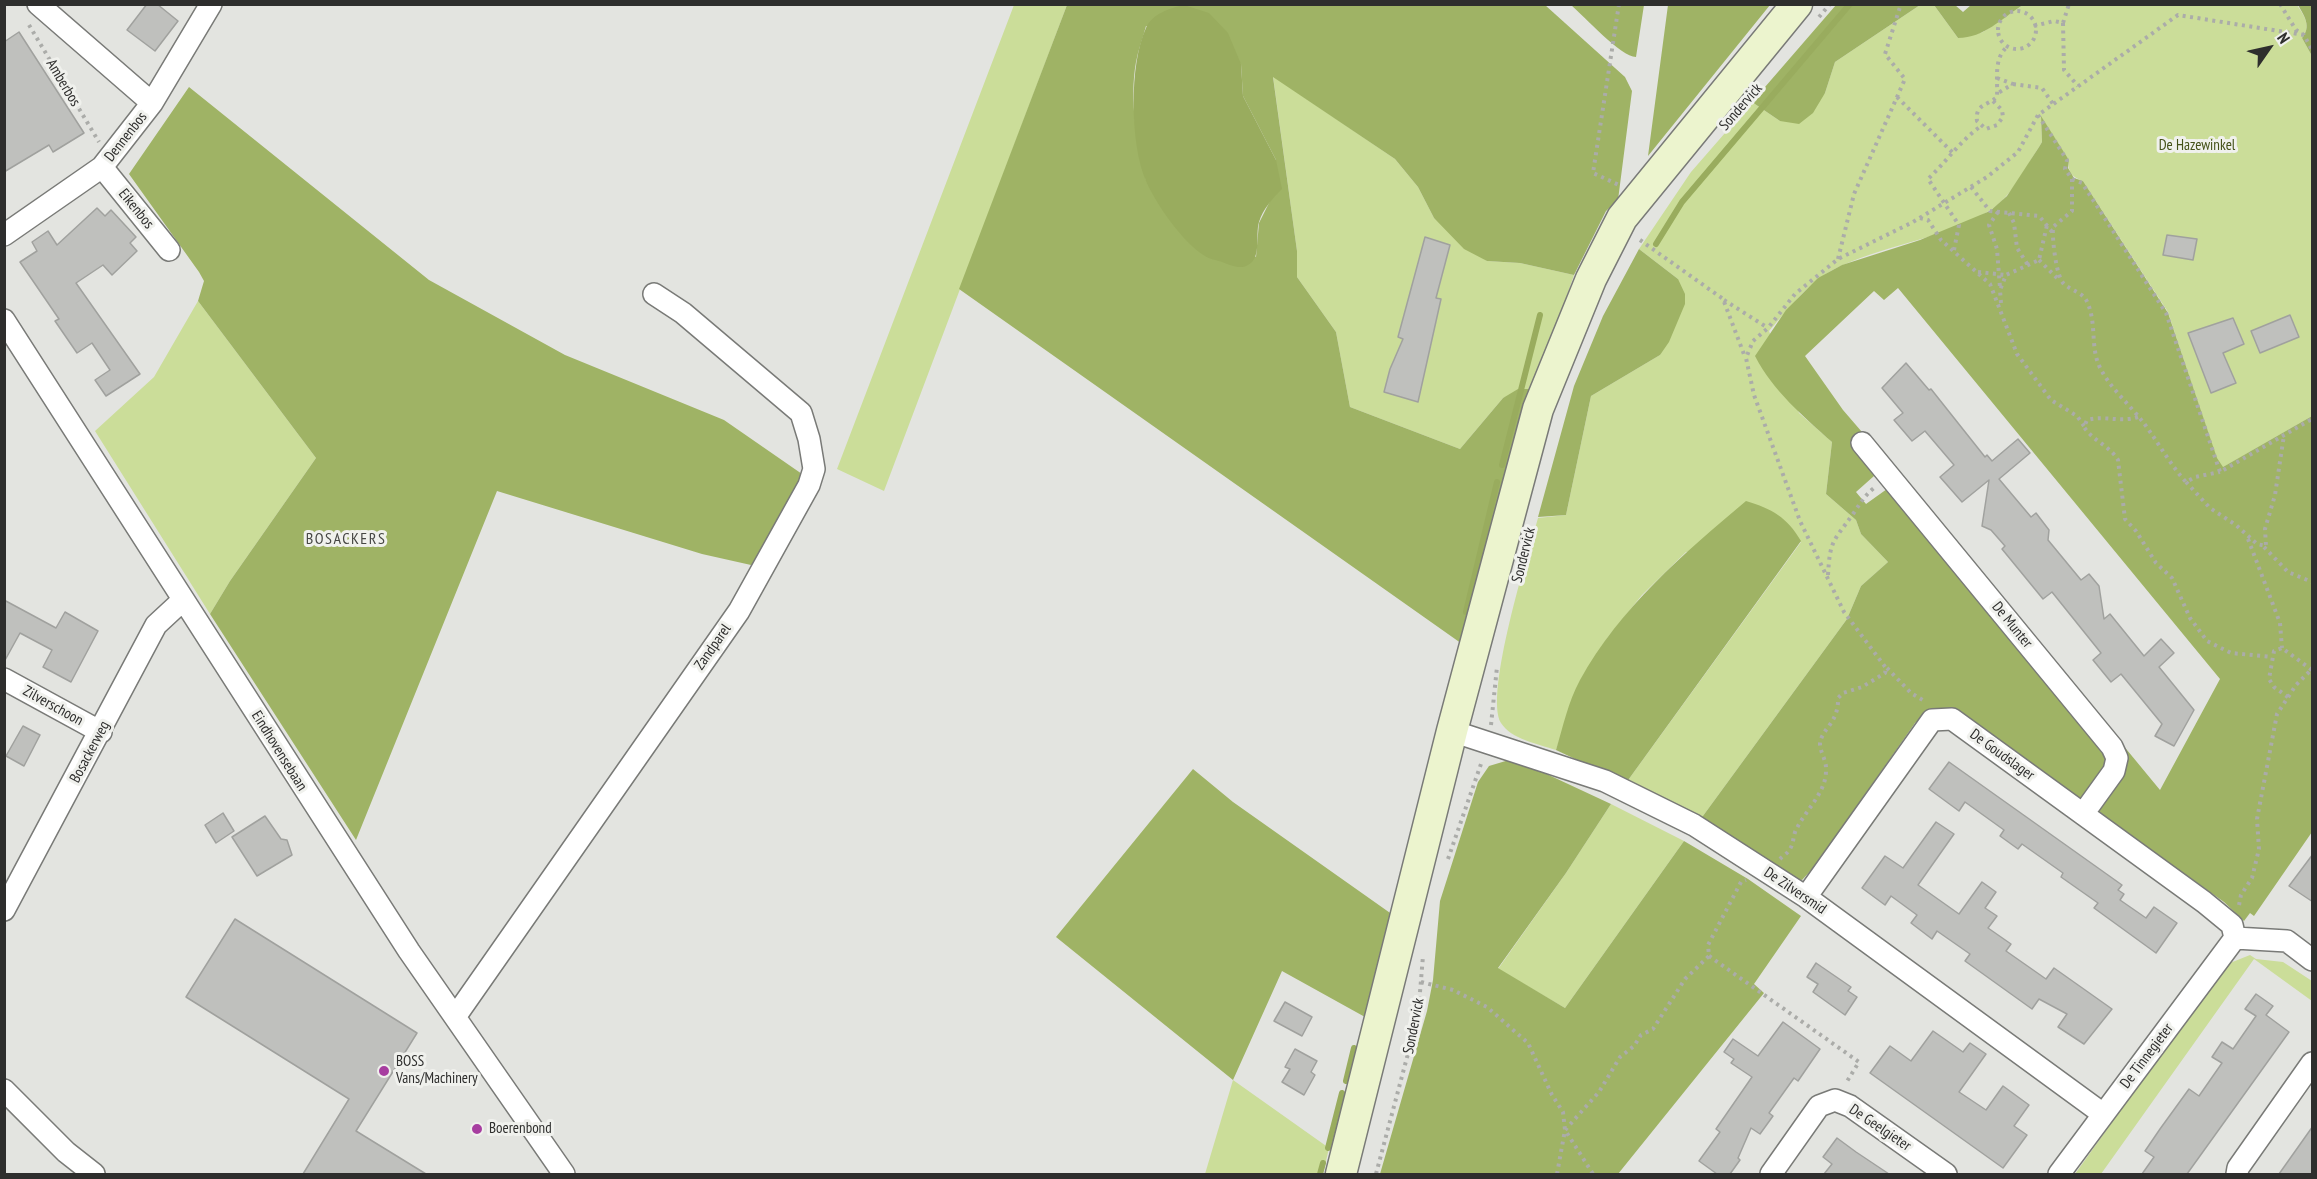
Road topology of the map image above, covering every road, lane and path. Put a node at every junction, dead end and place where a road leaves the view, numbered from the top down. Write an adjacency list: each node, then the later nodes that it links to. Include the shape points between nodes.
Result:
1 (211, 4): 22 (street, Dennenbos)
2 (1619, 4): 30 (path, via 1593,173)
3 (1830, 4): 9 (path)
4 (1901, 4): 20 (path, via 1885,54 1905,79)
5 (2015, 4): 8 (path)
6 (2069, 4): 11 (path)
7 (2280, 4): 13 (path, via 2296,30)
8 (2016, 10): 12 (path, via 2024,11); 14 (path, via 2002,18 1999,25 1998,32)
9 (1806, 13): 30 (street, Sondervick)
10 (33, 14): 22 (street); 27 (path, Amberbos)
11 (2063, 23): 12 (path); 18 (path, via 2064,70)
12 (2034, 26): 14 (path, via 2036,34 2027,47)
13 (2304, 35): 15 (path); 18 (path, via 2178,15)
14 (2008, 46): 16 (path, via 2001,51)
15 (2313, 50)
16 (1997, 78): 17 (path); 19 (path)
17 (2013, 84): 19 (path); 23 (path, via 2042,88)
18 (2078, 86): 23 (path)
19 (1997, 93): 21 (path)
20 (1897, 97): 26 (path); 43 (path, via 1854,194)
21 (1993, 100): 25 (path, via 1978,108); 25 (path, via 2002,110 2000,122 1990,128)
22 (152, 103): 27 (street, Dennenbos)
23 (2053, 104): 24 (path)
24 (2038, 115): 28 (path, via 2067,160 2065,169); 29 (path, via 2018,152)
25 (1981, 126): 26 (path, via 1965,137)
26 (1954, 154): 31 (path, via 1928,179)
27 (106, 163): 38 (street, Dennenbos); 41 (street, Eikenbos)
28 (2072, 179): 37 (path, via 2073,211 2053,227); 62 (path, via 2082,183 2166,314)
29 (1971, 187): 31 (path); 32 (path, via 1990,211)
30 (1641, 196): 78 (street, Sondervick, via 1622,218 1591,279 1538,409)
31 (1944, 204): 34 (path); 42 (path, via 1959,225)
32 (1998, 212): 33 (path); 47 (path, via 1989,225 1998,249)
33 (2009, 213): 35 (path, via 2039,216); 45 (path, via 2018,248)
34 (1920, 218): 42 (path, via 1928,220 1941,240); 43 (path)
35 (2047, 225): 37 (path); 44 (path)
36 (1646, 230): 39 (path)
37 (2053, 233): 49 (path, via 2057,271)
38 (4, 235)
39 (1640, 240): 40 (path); 52 (path)
40 (1635, 248)
41 (169, 250)
42 (1954, 250): 46 (path)
43 (1838, 259): 55 (path, via 1795,294)
44 (2039, 260): 45 (path); 49 (path)
45 (2028, 265): 48 (path)
46 (1977, 272): 47 (path); 53 (path, via 1990,284)
47 (1998, 273): 48 (path); 50 (path)
48 (2006, 275): 50 (path)
49 (2063, 284): 57 (path, via 2083,295 2105,378)
50 (2000, 290): 53 (path)
51 (654, 294): 91 (street, Zandparel, via 683,313 801,413 814,470 739,611)
52 (1723, 299): 55 (path); 56 (path)
53 (2001, 306): 59 (path, via 2017,354 2051,400 2077,416)
54 (4, 320): 69 (street, Eindhovensebaan)
55 (1768, 328): 56 (path, via 1753,341)
56 (1746, 358): 67 (path, via 1754,395 1800,521)
57 (2138, 417): 59 (path, via 2122,421 2097,417 2087,420); 64 (path)
58 (2313, 419): 60 (path)
59 (2084, 427): 71 (path, via 2114,453 2125,519 2172,578 2190,618 2207,641 2232,653)
60 (2284, 435): 62 (path); 66 (path)
61 (1862, 443): 63 (street, De Munter)
62 (2220, 472): 64 (path)
63 (1889, 474): 67 (path, via 1862,498 1832,542); 81 (street, De Munter, via 2112,747 2117,758 2114,771)
64 (2186, 482): 65 (path, via 2210,508)
65 (2248, 537): 66 (path); 70 (path, via 2280,624)
66 (2263, 546): 68 (path, via 2288,572)
67 (1828, 576): 73 (path, via 1844,612)
68 (2313, 582)
69 (183, 600): 79 (street, Bosackerweg, via 156,625); 91 (street, Eindhovensebaan)
70 (2282, 648): 71 (path, via 2274,651); 74 (path)
71 (2272, 657): 76 (path, via 2269,679)
72 (1497, 663): 80 (path)
73 (1886, 668): 77 (path, via 1911,693); 83 (path, via 1885,673 1838,698 1833,723 1822,736 1825,777 1815,801 1796,829 1790,849)
74 (2312, 670): 76 (path)
75 (4, 679): 79 (street, Zilverschoon)
76 (2288, 697): 86 (path, via 2277,714 2266,760 2257,819 2259,849 2252,878 2241,895)
77 (1952, 719): 81 (street, De Goudslager); 84 (street, via 1932,720)
78 (1452, 731): 80 (street, De Zilversmid); 99 (street, Sondervick)
79 (101, 732): 85 (street, Bosackerweg)
80 (1489, 743): 82 (path); 83 (street, De Zilversmid, via 1605,782 1694,825)
81 (2083, 814): 86 (street, De Goudslager, via 2204,902)
82 (1445, 868)
83 (1765, 871): 84 (street, De Zilversmid); 88 (path, via 1741,882 1708,945)
84 (1806, 897): 95 (street, De Zilversmid)
85 (4, 910)
86 (2233, 931): 89 (street, via 2287,941); 95 (street, De Tinnegieter)
87 (1424, 951): 90 (path, Sondervick)
88 (1709, 956): 94 (path, via 1859,1062); 96 (path, via 1685,980 1653,1029 1641,1035 1620,1057 1599,1092)
89 (2313, 960)
90 (1421, 982): 96 (path, via 1453,990 1487,1007 1528,1043 1563,1112); 100 (path, Sondervick, via 1418,1016)
91 (455, 1017): 98 (street, Eindhovensebaan)
92 (2313, 1063): 106 (street)
93 (4, 1090): 97 (street, via 66,1152)
94 (1835, 1101): 103 (street, De Geelgieter, via 1819,1106); 104 (street, De Geelgieter, via 1850,1106)
95 (2103, 1114): 105 (street, De Tinnegieter)
96 (1565, 1130): 101 (path); 102 (path)
97 (94, 1174)
98 (564, 1174)
99 (1341, 1174)
100 (1376, 1174)
101 (1557, 1174)
102 (1593, 1174)
103 (1771, 1174)
104 (1946, 1174)
105 (2059, 1174)
106 (2237, 1174)

